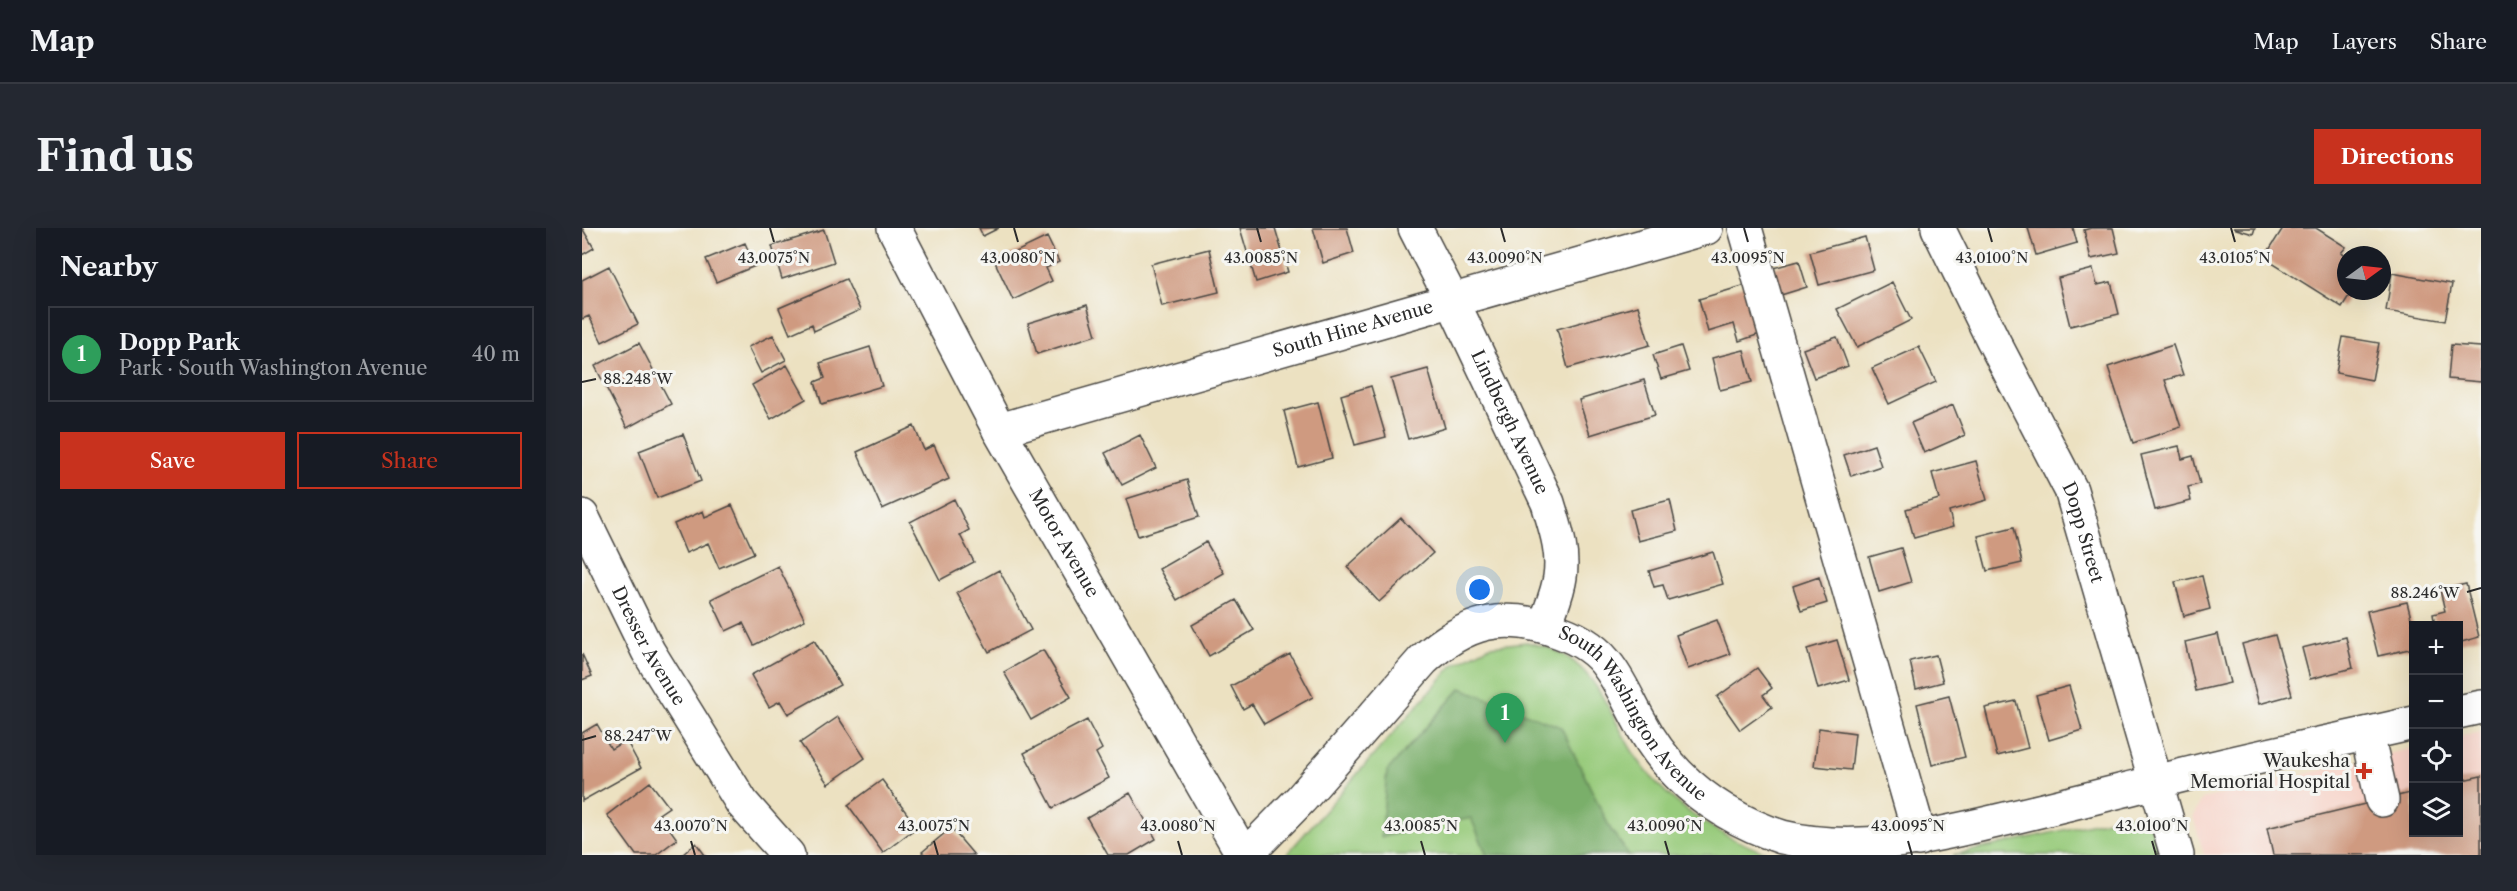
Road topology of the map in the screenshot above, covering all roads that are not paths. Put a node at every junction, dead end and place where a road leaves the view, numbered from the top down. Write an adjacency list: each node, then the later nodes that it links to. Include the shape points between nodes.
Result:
1 (894, 228): 7 (street, Motor Avenue)
2 (1415, 228): 6 (street, Lindbergh Avenue)
3 (1706, 228): 6 (street, South Hine Avenue)
4 (1745, 228): 16 (street)
5 (1938, 228): 14 (street, Dopp Street, via 2071,490)
6 (1452, 300): 7 (street, South Hine Avenue); 9 (street, Lindbergh Avenue, via 1548,503 1556,529 1561,552 1560,578)
7 (999, 430): 18 (street, Motor Avenue)
8 (582, 516): 17 (street, Dresser Avenue, via 648,651 742,803)
9 (1545, 626): 16 (street, South Washington Avenue, via 1579,639 1607,663 1640,724 1670,765 1694,789 1737,818 1782,837 1822,846 1866,848); 18 (street, South Washington Avenue, via 1513,620 1486,623 1440,645)
10 (2481, 707): 11 (street)
11 (2463, 711)
12 (2409, 724): 13 (street, South Washington Avenue)
13 (2367, 734): 14 (street, South Washington Avenue); 15 (street)
14 (2157, 782): 16 (street, South Washington Avenue); 19 (street, Dopp Street)
15 (2382, 800)
16 (1919, 839)
17 (788, 855)
18 (1244, 855)
19 (2177, 855)

